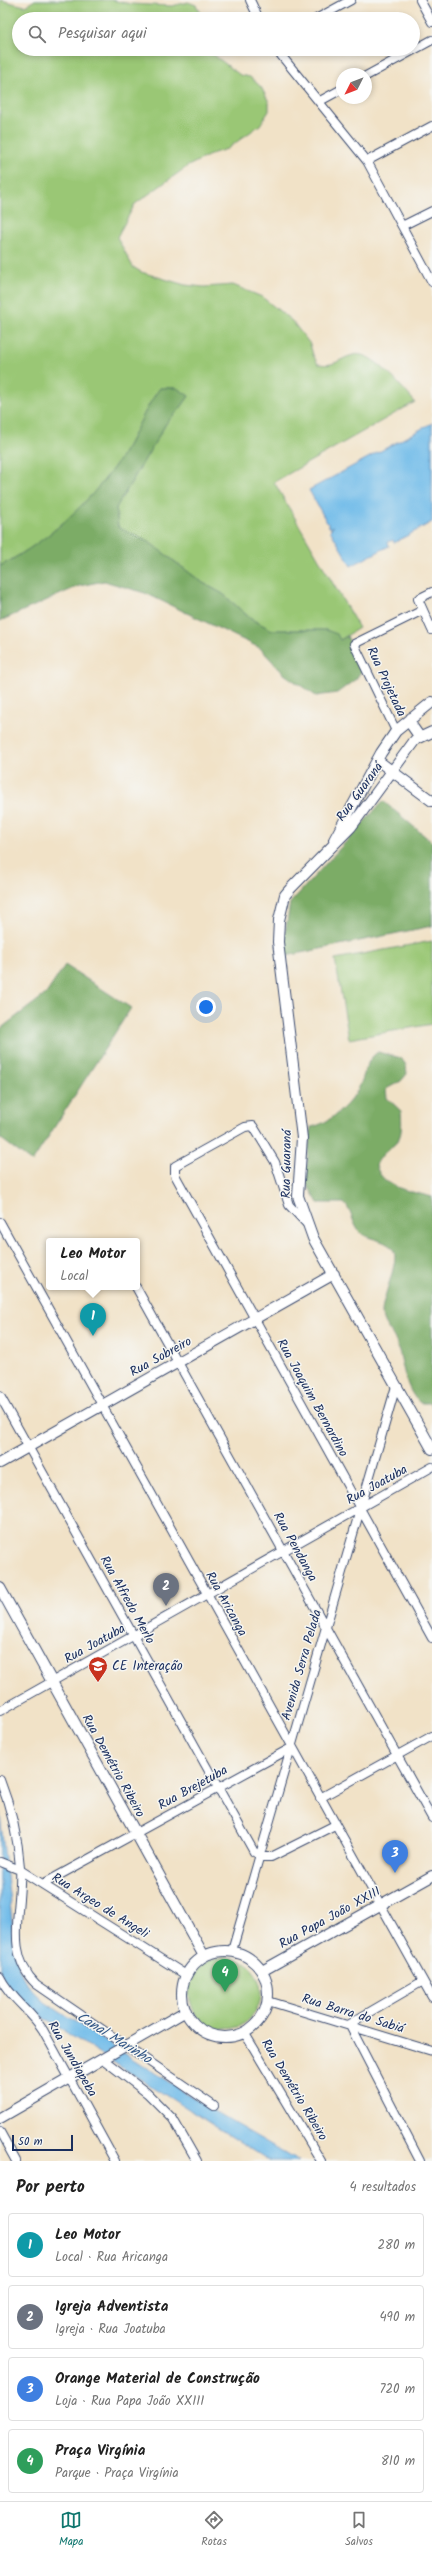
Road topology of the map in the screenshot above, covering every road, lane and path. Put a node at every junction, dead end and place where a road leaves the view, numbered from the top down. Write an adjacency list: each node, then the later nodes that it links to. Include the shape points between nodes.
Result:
1 (250, 0): 4 (street)
2 (351, 0): 5 (street)
3 (420, 0): 6 (street)
4 (256, 12)
5 (329, 12)
6 (432, 22)
7 (432, 40): 8 (street)
8 (420, 47)
9 (282, 56): 13 (street)
10 (403, 56): 11 (street)
11 (372, 73)
12 (336, 92): 13 (street)
13 (320, 101): 15 (street)
14 (432, 126): 15 (street)
15 (367, 161): 17 (street)
16 (432, 211): 17 (street)
17 (402, 226): 18 (street)
18 (432, 282)
19 (432, 592): 20 (street, via 418,599)
20 (423, 610): 21 (street); 24 (street, Rua Projetada, via 354,644)
21 (432, 630)
22 (432, 702): 23 (street, Rua Guaraná)
23 (411, 718): 24 (street, Rua Guaraná); 26 (street, via 412,726)
24 (396, 731): 27 (street, Rua Guaraná)
25 (432, 732): 26 (street)
26 (419, 736): 28 (street, Rua Guaraná)
27 (377, 760): 28 (street); 30 (street, Rua Guaraná, via 338,832)
28 (392, 770): 29 (street); 30 (street, Rua Guaraná, via 351,827)
29 (432, 801)
30 (318, 861): 32 (street, Rua Guaraná, via 285,895 278,930 302,1138 298,1196)
31 (0, 1222): 39 (street, Rua Aricanga)
32 (306, 1223): 33 (street, Rua Guaraná); 35 (street, Rua Joaquim Bernardino, via 289,1205 273,1158 253,1126 245,1127 184,1160 174,1169)
33 (334, 1274): 35 (street, Rua Sobreiro); 37 (street, Rua Guaraná)
34 (138, 1290): 36 (street, Rua Pendanga)
35 (255, 1319): 36 (street, Rua Sobreiro); 44 (street, Rua Joaquim Bernardino)
36 (178, 1362): 39 (street, Rua Sobreiro); 45 (street, Rua Pendanga)
37 (396, 1386): 41 (street, Rua Guaraná); 44 (street, Avenida Serra Pelada)
38 (0, 1396): 40 (street, Rua Alfredo Merlo)
39 (102, 1405): 40 (street, Rua Sobreiro); 47 (street, Rua Aricanga)
40 (28, 1447): 42 (street, Rua Sobreiro); 49 (street, Rua Alfredo Merlo)
41 (432, 1449)
42 (0, 1463)
43 (432, 1468): 44 (street, Rua Joatuba)
44 (360, 1508): 45 (street, Rua Joatuba); 48 (street, Avenida Serra Pelada); 50 (street, Rua Joaquim Bernardino)
45 (284, 1551): 47 (street, Rua Joatuba); 48 (street, Rua Pendanga)
46 (0, 1588): 51 (street, Rua Demétrio Ribeiro)
47 (207, 1595): 49 (street, Rua Joatuba); 54 (street, Rua Aricanga)
48 (326, 1628): 54 (street, Avenida Serra Pelada); 55 (street, Rua Pendanga)
49 (134, 1636): 51 (street, Rua Joatuba); 57 (street, Rua Alfredo Merlo)
50 (432, 1638)
51 (52, 1682): 52 (street, Rua Joatuba); 61 (street, Rua Demétrio Ribeiro)
52 (0, 1711)
53 (432, 1736): 55 (street)
54 (291, 1747): 57 (street, Rua Brejetuba); 58 (street, Rua Aricanga); 62 (street, Avenida Serra Pelada)
55 (397, 1756): 58 (street); 59 (street, Rua Pendanga)
56 (0, 1780): 64 (street, via 12,1817)
57 (218, 1788): 61 (street, Rua Brejetuba); 62 (street, Rua Alfredo Merlo, via 252,1849)
58 (320, 1798): 60 (street, Rua Aricanga)
59 (432, 1818)
60 (335, 1825): 62 (street, via 271,1857); 67 (street, Rua Aricanga)
61 (136, 1833): 66 (street, Rua Brejetuba); 69 (street, Rua Demétrio Ribeiro)
62 (259, 1856): 68 (street, Avenida Serra Pelada)
63 (0, 1862): 64 (street, Rua Argeo de Angeli)
64 (20, 1870): 66 (street, Rua Argeo de Angeli); 79 (street, via 16,1930 18,1952 24,1968 36,1984)
65 (432, 1876): 67 (street, Rua Papa João XXIII)
66 (43, 1884): 71 (street, Rua Argeo de Angeli)
67 (379, 1905): 70 (street, Rua Papa João XXIII); 73 (street, Rua Aricanga)
68 (232, 1951): 69 (street, via 219,1951); 70 (street, via 249,1958)
69 (204, 1956): 71 (street)
70 (262, 1971): 75 (street, via 268,1986)
71 (186, 1975): 76 (street, via 182,1993)
72 (0, 1977): 82 (street, Rua Jundiapeba, via 9,1993 36,2020)
73 (423, 1981): 74 (street, Rua Aricanga); 77 (street)
74 (432, 1997)
75 (268, 2001): 77 (street, Rua Barra do Sabiá); 78 (street, via 260,2019)
76 (186, 2012): 78 (street, via 195,2024 208,2033 229,2036); 79 (street)
77 (349, 2024): 80 (street, Rua Barra do Sabiá); 90 (street)
78 (244, 2032): 89 (street, Rua Demétrio Ribeiro)
79 (125, 2049): 81 (street); 83 (street)
80 (432, 2051)
81 (105, 2059): 82 (street); 88 (street, via 147,2093 173,2120)
82 (70, 2078): 84 (street); 87 (street, Rua Jundiapeba)
83 (214, 2106)
84 (0, 2118)
85 (0, 2132): 86 (street)
86 (16, 2161)
87 (115, 2161)
88 (197, 2161)
89 (321, 2161)
90 (420, 2161)

